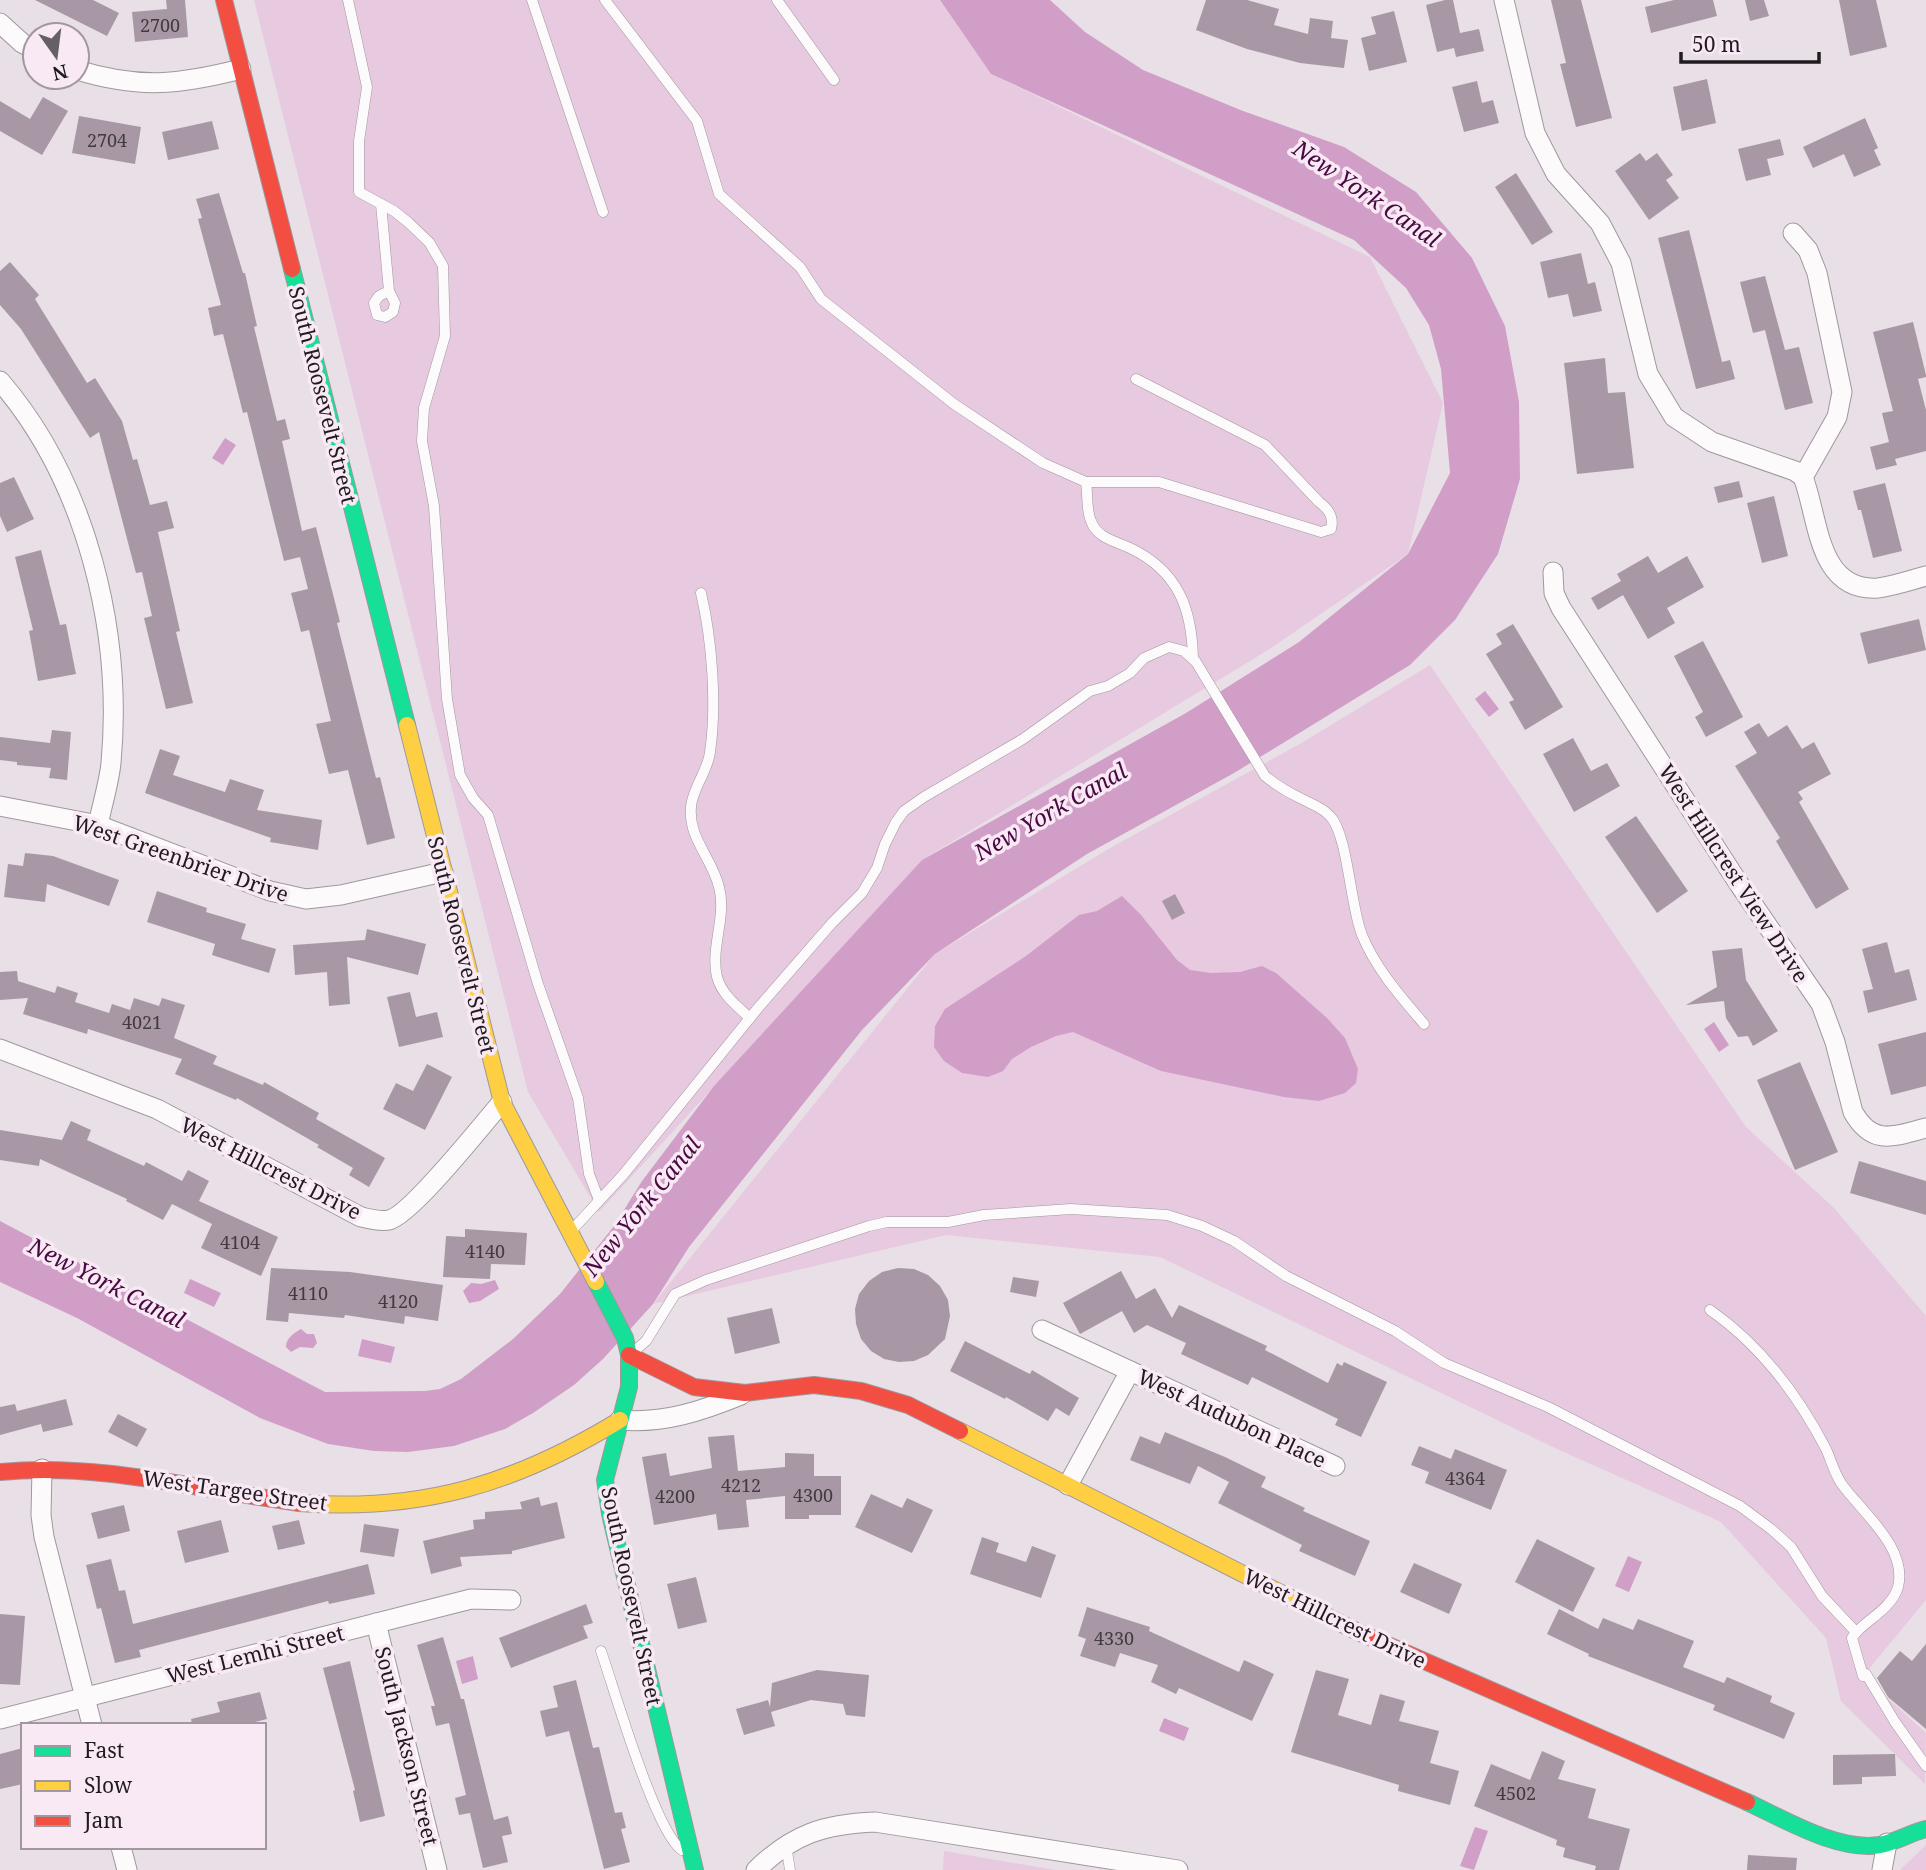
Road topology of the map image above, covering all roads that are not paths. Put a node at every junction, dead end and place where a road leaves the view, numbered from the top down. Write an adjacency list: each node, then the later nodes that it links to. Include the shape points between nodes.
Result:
1 (224, 0): 9 (street, South Roosevelt Street)
2 (348, 0): 12 (lane, via 367,87 359,141 359,192)
3 (532, 0): 13 (lane)
4 (605, 0): 19 (lane, via 696,121 719,194 800,267 821,299 954,404 1043,463)
5 (777, 0): 11 (lane)
6 (1504, 0): 18 (street, via 1535,133 1556,173 1600,223 1621,263 1648,374 1674,417 1712,442)
7 (0, 23): 8 (street)
8 (21, 41)
9 (241, 69): 10 (street, via 198,80 144,84); 26 (street, South Roosevelt Street)
10 (91, 74)
11 (834, 80)
12 (381, 204): 15 (lane); 32 (lane, via 429,242 443,266 445,336 424,408 422,441 434,506 447,699 460,775 488,815 538,984 578,1098 590,1174)
13 (603, 212)
14 (1793, 233): 18 (street, via 1808,250 1817,273 1842,392 1837,417)
15 (389, 290)
16 (1136, 379): 19 (lane, via 1265,445 1329,508 1331,529 1321,532 1159,482)
17 (0, 381): 25 (street, via 52,460 78,513 99,585 111,655 114,725 111,766)
18 (1803, 477): 21 (street, via 1826,557 1844,581 1879,588)
19 (1086, 482): 23 (lane, via 1091,521 1105,538 1159,565 1180,591)
20 (1553, 572): 31 (street, West Hillcrest View Drive, via 1553,593 1561,608 1821,1004 1859,1122 1870,1134 1881,1136)
21 (1926, 576)
22 (701, 593): 27 (lane, via 710,638 712,718 710,755 690,806 693,834 720,888 717,977 725,996)
23 (1193, 659): 27 (lane, via 1168,647 1144,658 1130,673 1090,691 1023,739 904,811 862,893); 28 (lane, via 1258,766 1276,785 1331,816 1340,835 1362,935 1388,979)
24 (0, 806): 25 (street, West Greenbrier Drive)
25 (98, 825): 26 (street, West Greenbrier Drive, via 270,891 306,900)
26 (443, 872): 30 (street, South Roosevelt Street)
27 (750, 1018): 32 (lane)
28 (1424, 1024)
29 (0, 1049): 30 (street, West Hillcrest Drive, via 157,1109 361,1217 375,1220 389,1220 412,1206)
30 (502, 1102): 33 (street, South Roosevelt Street)
31 (1926, 1128)
32 (599, 1200): 33 (lane)
33 (573, 1238): 36 (street, South Roosevelt Street, via 625,1338)
34 (1710, 1310): 46 (lane, via 1752,1344 1783,1382 1839,1479 1890,1546 1898,1589 1881,1612)
35 (1042, 1330): 37 (street, West Audubon Place)
36 (629, 1355): 38 (street, West Hillcrest Drive, via 694,1387); 39 (street, South Roosevelt Street, via 629,1387); 46 (lane, via 646,1341 675,1294 869,1226 1071,1209 1167,1215 1234,1241 1286,1276 1395,1331 1444,1363 1548,1407 1740,1506 1791,1548 1822,1596)
37 (1130, 1371): 40 (street, West Audubon Place); 43 (street, West Audubon Place)
38 (745, 1393): 39 (street, West Hillcrest Drive, via 706,1410 647,1422); 43 (street, West Hillcrest Drive, via 814,1385 861,1391 908,1405)
39 (620, 1420): 41 (street, West Targee Street, via 587,1441 503,1479 413,1502 362,1506 300,1503 102,1471); 57 (street, South Roosevelt Street, via 605,1480 610,1514)
40 (1335, 1466)
41 (42, 1469): 42 (street, West Targee Street); 48 (street, via 44,1537)
42 (0, 1472)
43 (1068, 1485): 54 (street, West Hillcrest Drive, via 1357,1632 1833,1840 1865,1847)
44 (511, 1600): 45 (street, West Lemhi Street, via 471,1599)
45 (376, 1623): 48 (street, West Lemhi Street); 59 (street, South Jackson Street)
46 (1856, 1631): 51 (lane, via 1852,1638 1863,1676 1866,1674)
47 (601, 1651): 57 (lane, via 659,1818)
48 (85, 1698): 49 (street, West Lemhi Street); 50 (street)
49 (0, 1719)
50 (91, 1723)
51 (1926, 1766)
52 (1926, 1817): 53 (street)
53 (1919, 1831): 54 (street, West Hillcrest Drive)
54 (1887, 1843): 63 (street)
55 (786, 1844): 60 (street); 61 (lane); 62 (street, via 816,1830 875,1822)
56 (122, 1849): 58 (street)
57 (693, 1863)
58 (127, 1870)
59 (437, 1870)
60 (756, 1870)
61 (790, 1870)
62 (1178, 1870)
63 (1882, 1870)

